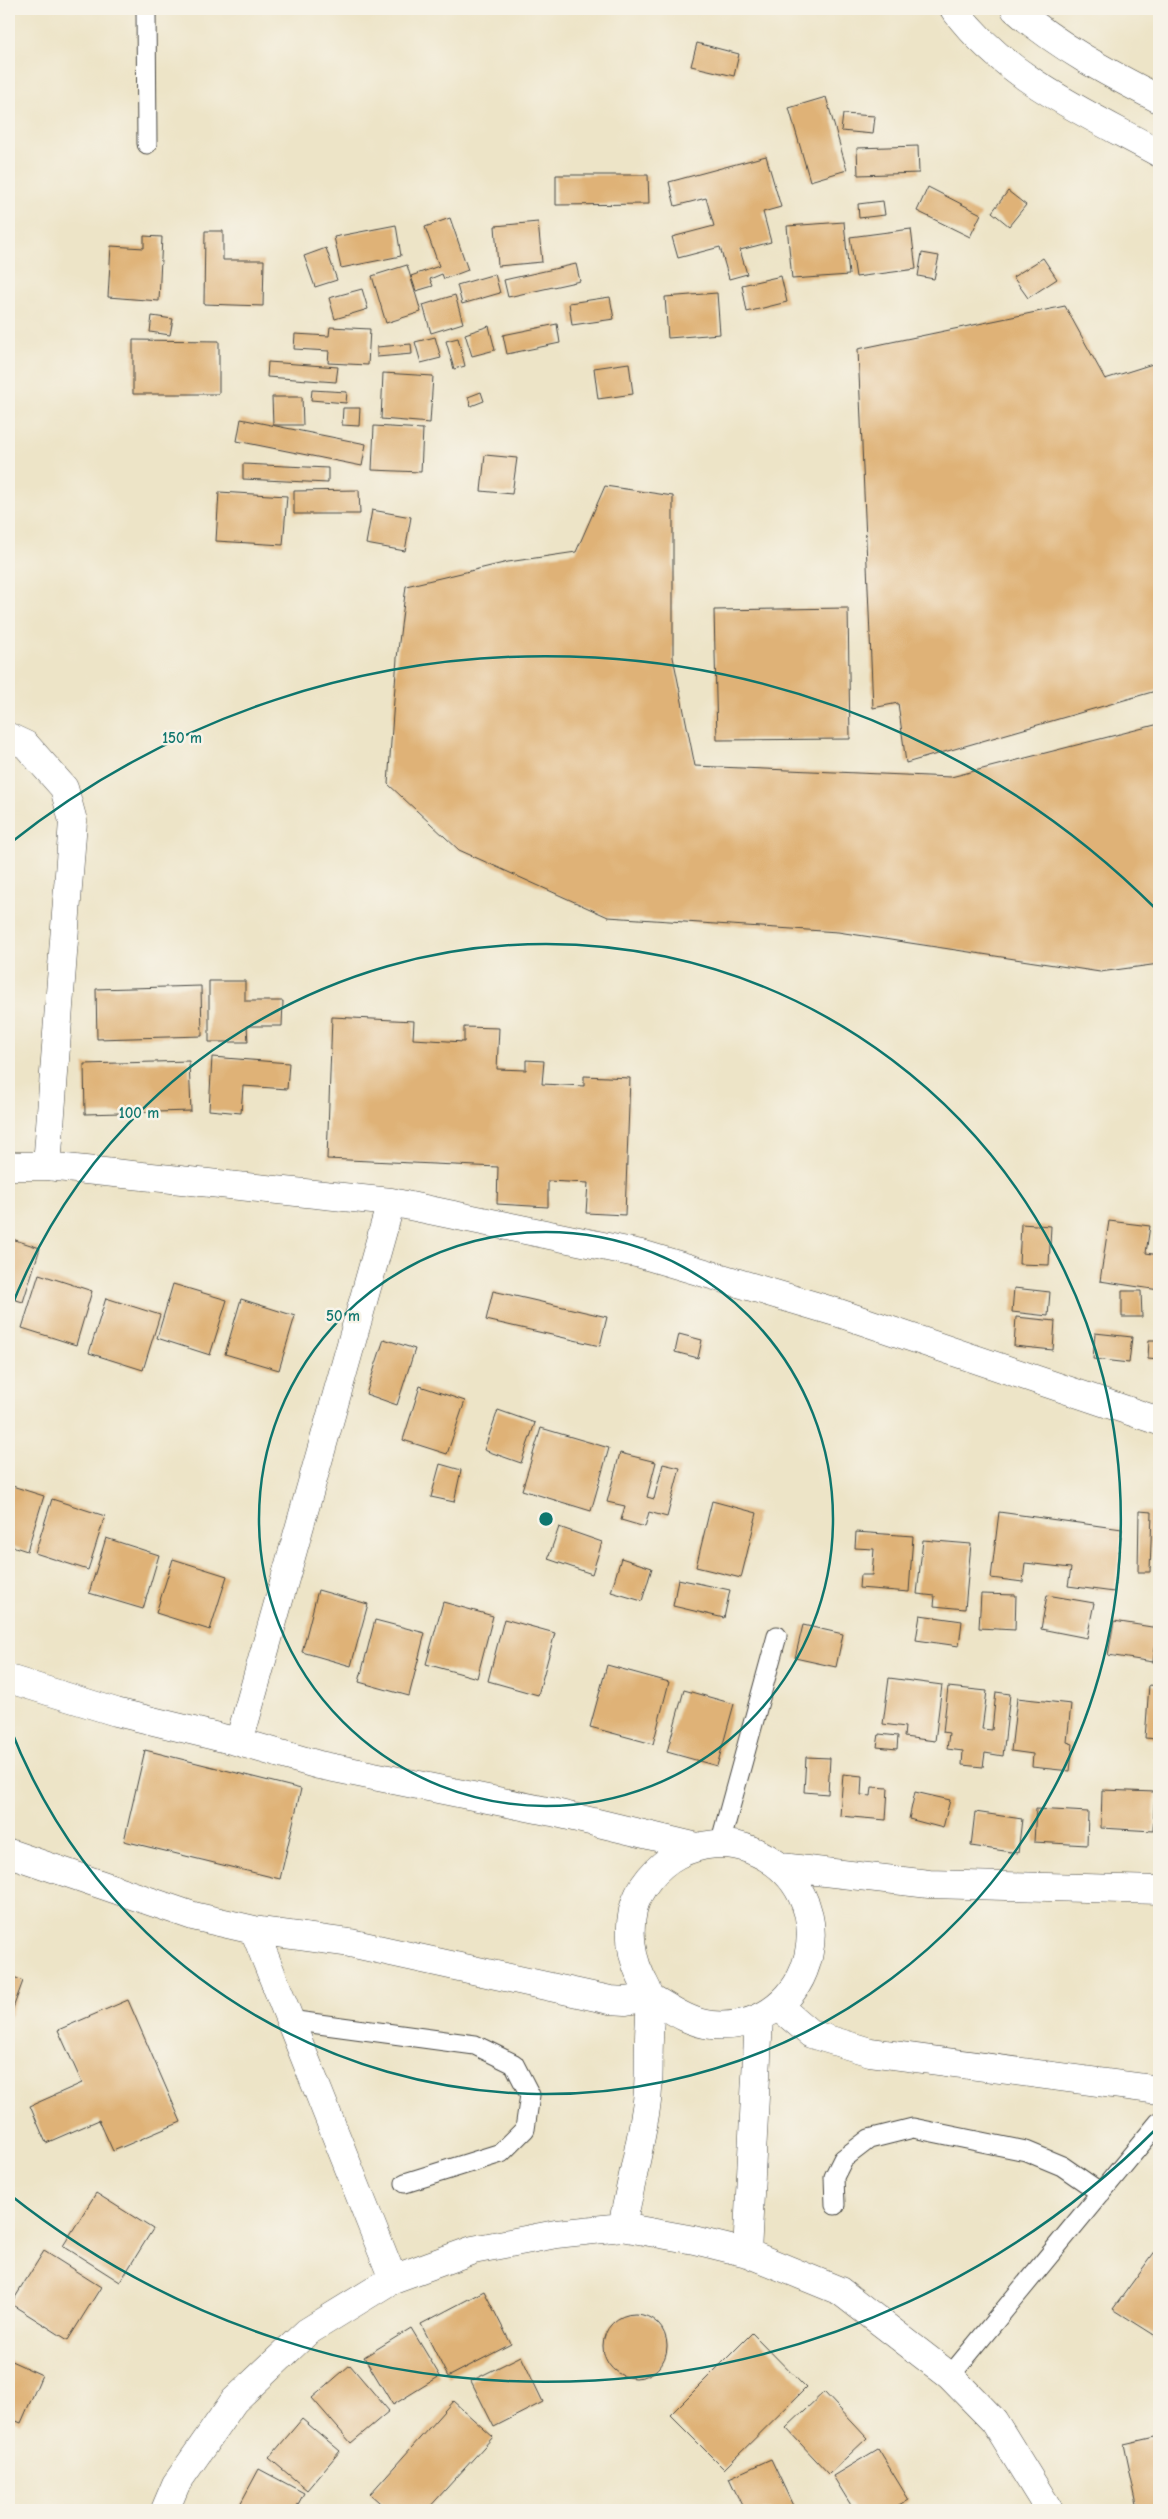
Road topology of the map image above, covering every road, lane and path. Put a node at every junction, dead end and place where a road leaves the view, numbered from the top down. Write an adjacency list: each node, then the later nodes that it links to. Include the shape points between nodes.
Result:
1 (146, 9): 5 (lane)
2 (954, 9): 6 (street, via 971,32 1016,72)
3 (1015, 9): 4 (street, via 1044,34 1095,66)
4 (1159, 99)
5 (147, 144)
6 (1159, 153)
7 (9, 737): 9 (street, via 26,745 64,788 73,821)
8 (9, 1166): 9 (street)
9 (47, 1166): 10 (street)
10 (391, 1202): 11 (street, via 641,1254 839,1314); 14 (street)
11 (1159, 1421)
12 (777, 1636): 15 (lane)
13 (9, 1680): 14 (street, via 116,1712)
14 (239, 1742): 15 (street, via 319,1766)
15 (709, 1845): 17 (street, via 742,1846 763,1854); 20 (street, via 677,1855 657,1869 643,1888 634,1909 630,1932 632,1955)
16 (9, 1852): 19 (street, via 193,1916)
17 (781, 1867): 18 (street, via 929,1884); 21 (street, via 796,1884 806,1904 811,1926 811,1949 794,1990)
18 (1159, 1890)
19 (254, 1930): 20 (street, via 350,1943 610,2000); 22 (street)
20 (650, 1997): 21 (street, via 687,2019 711,2025 735,2025); 28 (street, via 647,2106)
21 (768, 2012): 23 (street, via 811,2034 870,2052); 29 (street)
22 (290, 2020): 25 (lane, via 475,2045 514,2064 530,2095 525,2129 501,2153); 30 (street)
23 (1159, 2090)
24 (1159, 2122): 26 (lane)
25 (405, 2184)
26 (1101, 2193): 27 (lane, via 1062,2166 1026,2151 913,2128 869,2139 843,2159 834,2177); 31 (lane)
27 (835, 2205)
28 (622, 2227): 29 (street); 30 (street, via 556,2234 472,2250)
29 (747, 2253): 31 (street, via 840,2291)
30 (393, 2279): 32 (street, via 308,2332 234,2401 176,2484)
31 (950, 2376): 33 (street, via 994,2421)
32 (165, 2510)
33 (1049, 2510)

